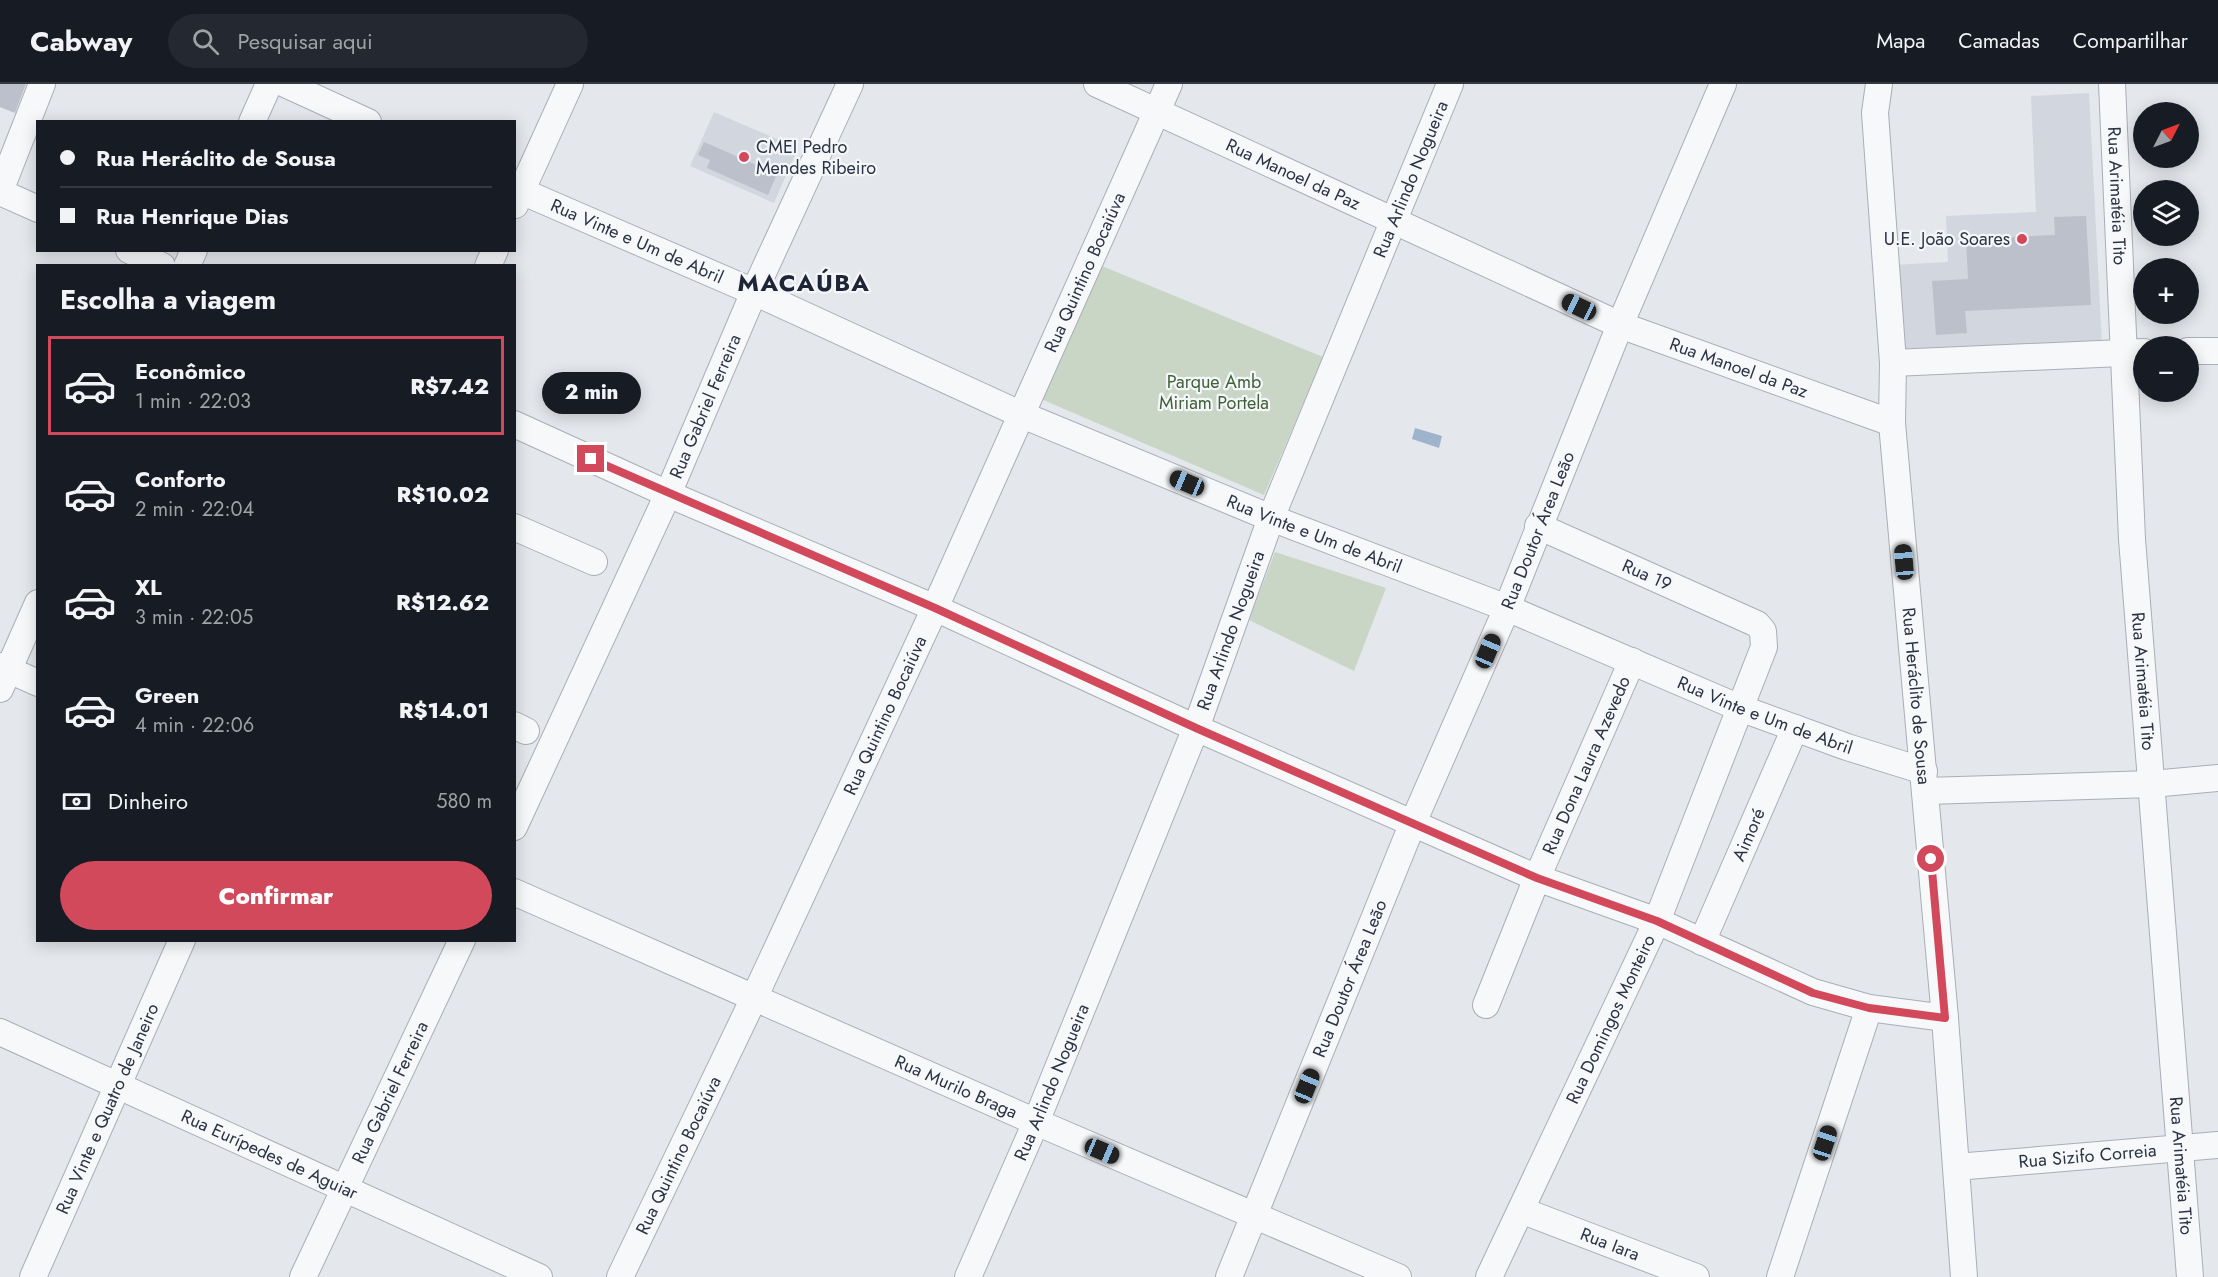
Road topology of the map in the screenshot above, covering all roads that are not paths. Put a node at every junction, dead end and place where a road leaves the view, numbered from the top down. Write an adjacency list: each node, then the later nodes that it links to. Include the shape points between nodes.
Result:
1 (42, 84): 15 (street)
2 (269, 84): 13 (street)
3 (285, 84): 14 (street)
4 (570, 84): 16 (street)
5 (850, 84): 21 (street, Rua Gabriel Ferreira)
6 (1097, 84): 12 (street, Rua Manoel da Paz)
7 (1169, 84): 12 (street, Rua Quintino Bocaiúva)
8 (1450, 84): 18 (street, Rua Arlindo Nogueira)
9 (1724, 84): 22 (street, Rua Doutor Área Leão)
10 (1880, 84): 26 (street, Rua Heráclito de Sousa, via 1875,113)
11 (2112, 84): 25 (street, Rua Arimatéia Tito)
12 (1157, 111): 18 (street, Rua Manoel da Paz); 27 (street, Rua Quintino Bocaiúva)
13 (253, 120)
14 (364, 120)
15 (0, 191): 17 (street)
16 (517, 195): 21 (street, Rua Vinte e Um de Abril)
17 (36, 208)
18 (1394, 222): 22 (street, Rua Manoel da Paz); 31 (street, Rua Arlindo Nogueira)
19 (133, 252): 20 (street)
20 (158, 264)
21 (754, 292): 27 (street, Rua Vinte e Um de Abril); 30 (street, Rua Gabriel Ferreira)
22 (1620, 326): 28 (street, Rua Manoel da Paz); 32 (street, Rua Doutor Área Leão)
23 (2199, 351): 24 (street)
24 (2218, 351)
25 (2133, 352): 26 (street); 47 (street, Rua Arimatéia Tito, via 2132,539)
26 (1893, 363): 28 (street, Rua Heráclito de Sousa)
27 (1020, 414): 31 (street, Rua Vinte e Um de Abril); 36 (street, Rua Quintino Bocaiúva)
28 (1892, 423): 46 (street, Rua Heráclito de Sousa)
29 (516, 425): 30 (street)
30 (668, 494): 36 (street); 48 (street, Rua Gabriel Ferreira)
31 (1271, 518): 37 (street, Rua Vinte e Um de Abril); 43 (street, Rua Arlindo Nogueira)
32 (1538, 526): 37 (street, Rua Doutor Área Leão); 38 (street, Rua 19)
33 (516, 528): 34 (street)
34 (594, 562)
35 (36, 607): 40 (street)
36 (935, 608): 43 (street); 56 (street, Rua Quintino Bocaiúva)
37 (1507, 608): 39 (street, Rua Vinte e Um de Abril); 49 (street, Rua Doutor Área Leão)
38 (1757, 624): 42 (street, Rua Domingos Monteiro, via 1763,630 1764,648)
39 (1632, 661): 42 (street, Rua Vinte e Um de Abril); 50 (street, Rua Dona Laura Azevedo)
40 (3, 675): 41 (street)
41 (36, 683)
42 (1740, 708): 44 (street, Rua Vinte e Um de Abril); 52 (street, Rua Domingos Monteiro)
43 (1196, 728): 49 (street); 62 (street, Rua Arlindo Nogueira)
44 (1795, 728): 46 (street, Rua Vinte e Um de Abril); 55 (street, Aimoré)
45 (2218, 778): 47 (street)
46 (1924, 781): 47 (street); 59 (street, Rua Heráclito de Sousa)
47 (2152, 784): 64 (street, Rua Arimatéia Tito)
48 (516, 823)
49 (1412, 825): 50 (street); 68 (street, Rua Doutor Área Leão)
50 (1537, 878): 52 (street); 57 (street, Rua Dona Laura Azevedo)
51 (516, 893): 56 (street, Rua Murilo Braga)
52 (1657, 921): 55 (street); 67 (street, Rua Domingos Monteiro)
53 (181, 942): 61 (street, Rua Vinte e Quatro de Janeiro)
54 (461, 942): 66 (street, Rua Gabriel Ferreira)
55 (1702, 942): 58 (street, via 1813,993)
56 (754, 998): 62 (street, Rua Murilo Braga); 72 (street, Rua Quintino Bocaiúva)
57 (1486, 1005)
58 (1869, 1008): 59 (street); 78 (street)
59 (1945, 1018): 65 (street, Rua Heráclito de Sousa)
60 (0, 1032): 61 (street, Rua Eurípedes de Aguiar)
61 (117, 1086): 66 (street, Rua Eurípedes de Aguiar); 69 (street, Rua Vinte e Quatro de Janeiro)
62 (1036, 1122): 68 (street, Rua Murilo Braga); 73 (street, Rua Arlindo Nogueira)
63 (2218, 1145): 64 (street, Rua Sizifo Correia)
64 (2182, 1149): 65 (street, Rua Sizifo Correia); 80 (street, Rua Arimatéia Tito)
65 (1956, 1167): 79 (street, Rua Heráclito de Sousa)
66 (343, 1190): 70 (street, Rua Gabriel Ferreira); 71 (street, Rua Eurípedes de Aguiar)
67 (1522, 1211): 76 (street, Rua Domingos Monteiro); 77 (street, Rua Iara)
68 (1254, 1216): 74 (street, Rua Doutor Área Leão); 75 (street, Rua Murilo Braga)
69 (33, 1277)
70 (303, 1277)
71 (538, 1277)
72 (620, 1277)
73 (968, 1277)
74 (1229, 1277)
75 (1398, 1277)
76 (1490, 1277)
77 (1696, 1277)
78 (1780, 1277)
79 (1964, 1277)
80 (2190, 1277)

